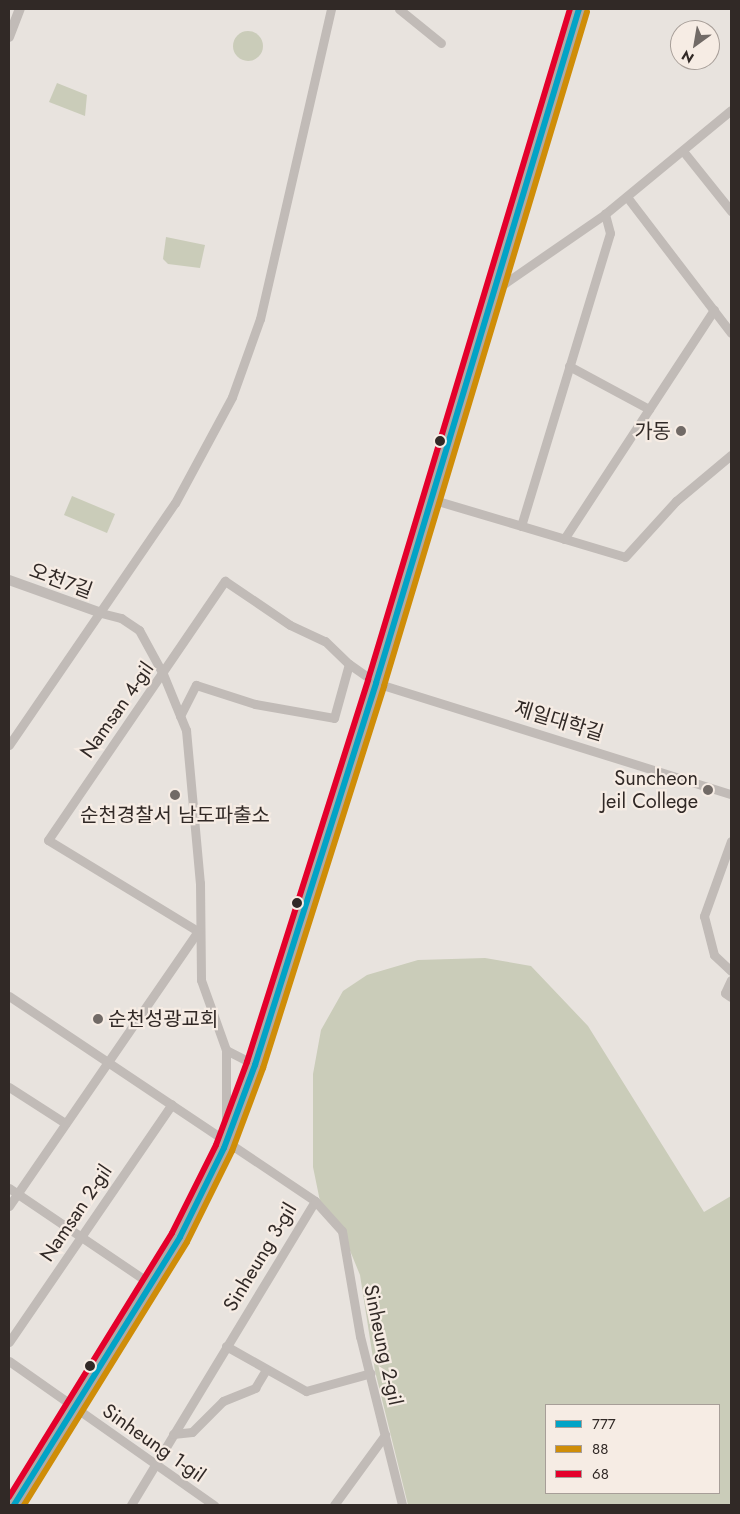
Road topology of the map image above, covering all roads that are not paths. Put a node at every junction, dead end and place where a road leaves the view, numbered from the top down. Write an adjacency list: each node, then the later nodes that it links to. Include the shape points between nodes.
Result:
1 (20, 9): 5 (street)
2 (331, 9): 22 (street, via 260,319 242,376 184,489)
3 (399, 9): 6 (street)
4 (579, 9): 12 (main road)
5 (9, 37)
6 (441, 43)
7 (731, 110): 8 (street)
8 (683, 150): 9 (street); 10 (street)
9 (627, 197): 11 (street); 13 (street)
10 (731, 211)
11 (605, 214): 12 (street); 15 (street, via 610,233)
12 (493, 288): 18 (main road)
13 (714, 310): 14 (street); 16 (street)
14 (731, 333)
15 (570, 366): 16 (street); 19 (street)
16 (649, 409): 20 (street)
17 (731, 454): 20 (street, via 676,501 625,557)
18 (431, 499): 19 (street); 25 (main road)
19 (521, 526): 20 (street)
20 (564, 540)
21 (9, 580): 22 (street, 오천7길)
22 (101, 613): 24 (street, via 121,618 139,630); 27 (street)
23 (349, 664): 24 (street, Namsan 4-gil, via 325,641 290,625 225,581); 25 (street, 제일대학길); 26 (street, via 334,718 255,704 196,685)
24 (164, 674): 26 (street); 30 (street, Namsan 4-gil, via 48,840)
25 (376, 683): 28 (street, 제일대학길); 37 (main road)
26 (180, 716): 30 (street, via 192,767 200,883)
27 (9, 745)
28 (731, 794)
29 (731, 841): 31 (street, via 704,916 714,955)
30 (197, 931): 35 (street, via 201,980); 36 (street)
31 (731, 971)
32 (731, 980): 34 (street, via 725,993)
33 (9, 996): 36 (street)
34 (731, 997)
35 (226, 1050): 37 (street); 41 (street)
36 (108, 1061): 39 (street); 40 (street)
37 (255, 1065): 41 (main road)
38 (9, 1087): 40 (street)
39 (172, 1104): 41 (street); 46 (street, Namsan 2-gil)
40 (64, 1123): 43 (street)
41 (227, 1140): 44 (street, Sinheung 3-gil); 47 (main road, via 198,1204)
42 (9, 1188): 43 (street)
43 (17, 1194): 45 (street); 46 (street)
44 (315, 1201): 49 (street, Sinheung 3-gil); 52 (street, Sinheung 2-gil, via 342,1231)
45 (9, 1206)
46 (80, 1237): 47 (street); 48 (street, Namsan 2-gil)
47 (152, 1285): 53 (main road)
48 (9, 1342)
49 (226, 1346): 51 (street); 54 (street, Sinheung 3-gil)
50 (9, 1361): 53 (street, Sinheung 1-gil)
51 (266, 1370): 52 (street, via 306,1392); 54 (street, via 255,1388 223,1401 192,1432)
52 (371, 1373): 55 (street, Sinheung 2-gil)
53 (75, 1409): 56 (street, Sinheung 1-gil); 57 (main road)
54 (173, 1434): 56 (street, Sinheung 3-gil)
55 (385, 1435): 60 (street); 61 (street, Sinheung 2-gil)
56 (155, 1466): 58 (street, Sinheung 3-gil); 59 (street, Sinheung 1-gil)
57 (14, 1505)
58 (131, 1505)
59 (214, 1505)
60 (334, 1505)
61 (402, 1505)

